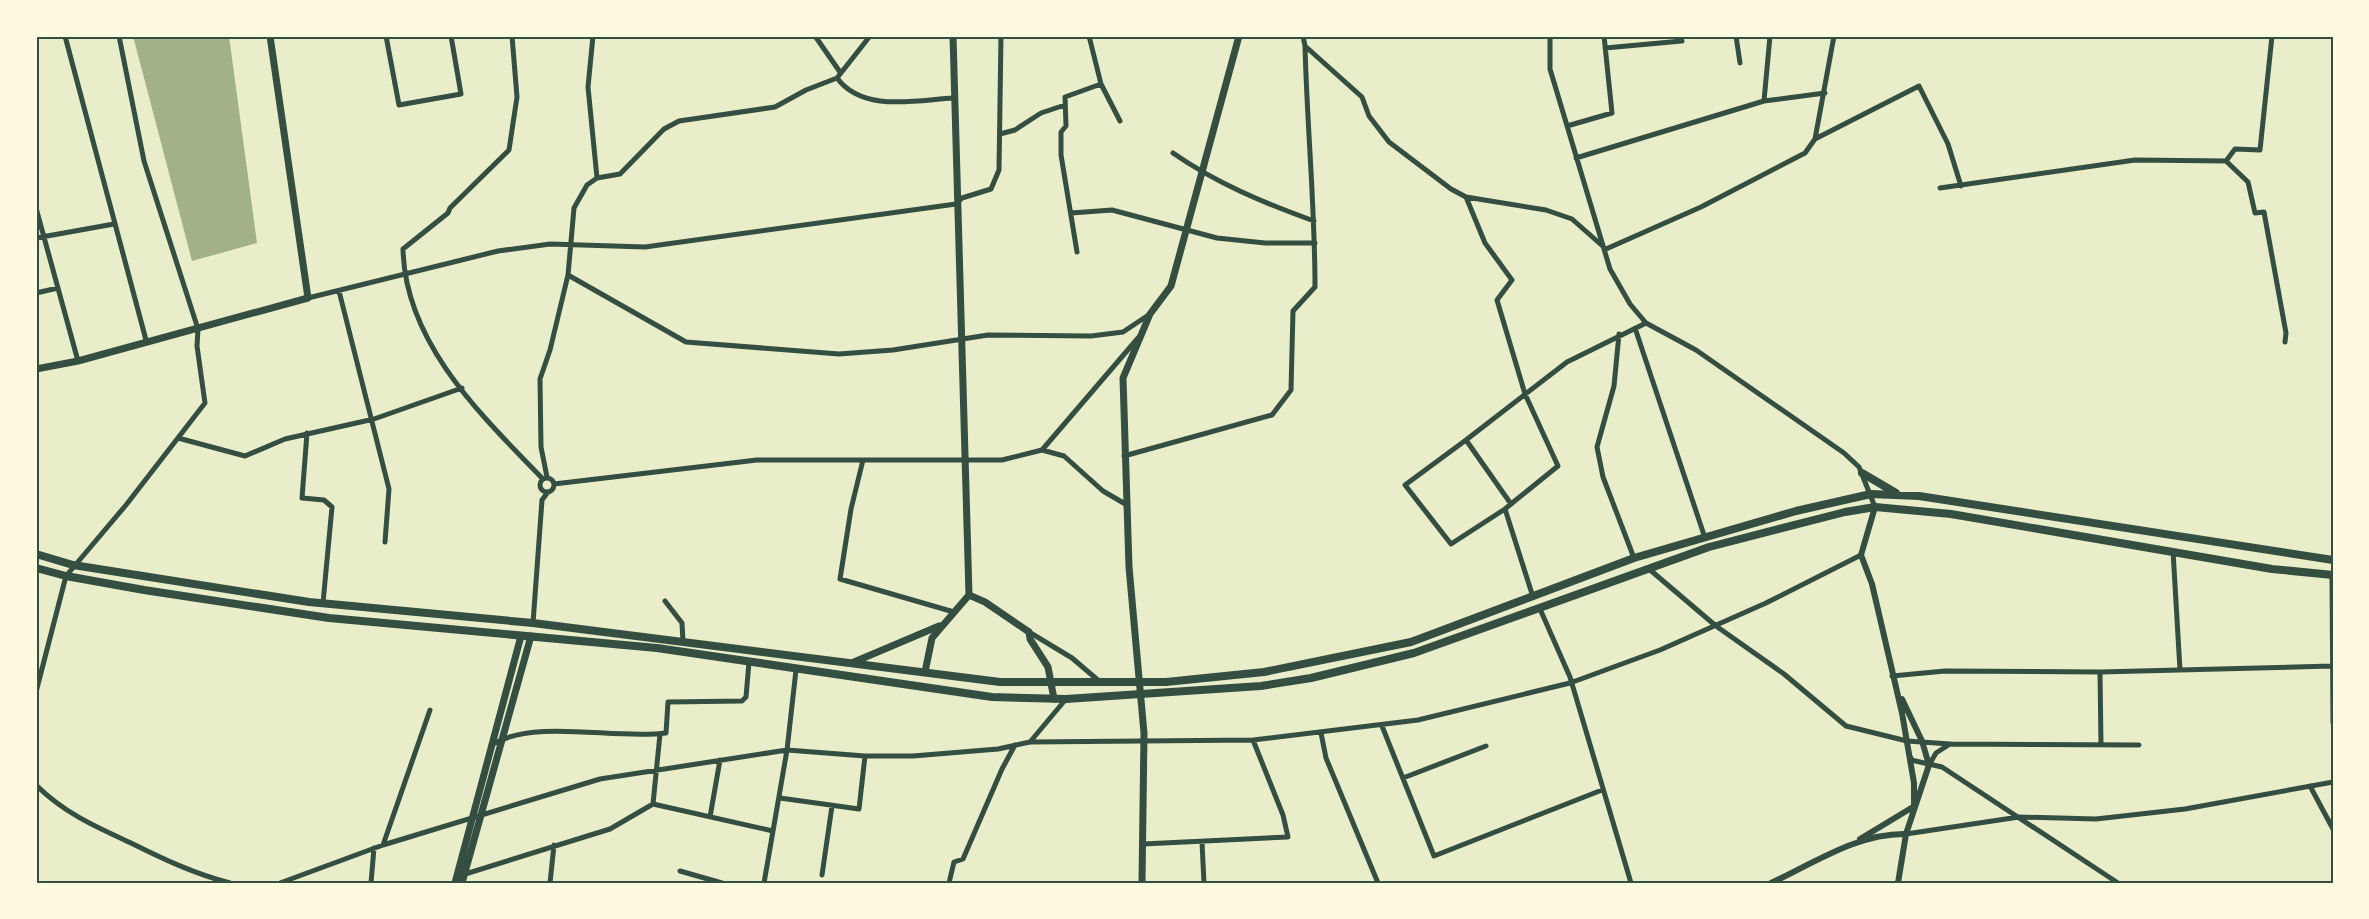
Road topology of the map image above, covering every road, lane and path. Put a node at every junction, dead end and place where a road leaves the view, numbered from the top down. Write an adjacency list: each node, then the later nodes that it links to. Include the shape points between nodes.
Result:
1 (65, 36): 47 (street)
2 (119, 36): 64 (street, via 144,161)
3 (270, 36): 60 (main road)
4 (386, 36): 5 (street, via 399,105 461,94)
5 (451, 36)
6 (512, 36): 55 (street, via 517,97 508,150 448,213 403,249)
7 (593, 36): 39 (street, via 588,87)
8 (815, 36): 25 (street)
9 (870, 36): 25 (street)
10 (953, 36): 28 (main road)
11 (1001, 36): 33 (street)
12 (1089, 36): 26 (street)
13 (1239, 36): 38 (main road)
14 (1303, 36): 22 (street)
15 (1550, 36): 32 (street, via 1550,69)
16 (1604, 36): 23 (street)
17 (1736, 36): 24 (street)
18 (1770, 36): 29 (street)
19 (1834, 36): 27 (street)
20 (2272, 36): 37 (street, via 2260,150 2235,149)
21 (1682, 41): 23 (street)
22 (1305, 46): 42 (street, via 1362,98 1369,117 1389,142); 46 (street)
23 (1605, 48): 32 (street, via 1612,113)
24 (1740, 63)
25 (839, 75): 28 (street, via 855,95 871,99); 39 (street, via 776,107 679,121 664,129 620,174)
26 (1101, 84): 30 (street, via 1069,93); 31 (street)
27 (1825, 93): 29 (street); 34 (street)
28 (954, 98): 43 (main road)
29 (1764, 102): 36 (street)
30 (1065, 105): 33 (street); 45 (street, via 1061,155)
31 (1120, 121)
32 (1567, 126): 36 (street)
33 (1000, 134): 43 (street, via 999,170 991,189 962,198)
34 (1815, 139): 40 (street, via 1919,86 1948,144); 53 (street, via 1805,153 1701,207)
35 (1173, 153): 38 (street)
36 (1576, 158): 53 (street)
37 (2226, 161): 40 (street, via 2135,160); 69 (street, via 2248,182 2255,213 2264,212)
38 (1203, 174): 46 (street); 48 (main road)
39 (597, 178): 52 (street, via 587,185 574,208)
40 (1961, 186): 41 (street)
41 (1940, 188)
42 (1466, 198): 53 (street, via 1546,210 1572,219); 73 (street, via 1485,243 1512,280 1497,300)
43 (956, 204): 52 (street, via 645,247); 67 (main road)
44 (36, 208): 49 (street)
45 (1071, 213): 48 (street, via 1112,210); 54 (street)
46 (1314, 221): 51 (street)
47 (114, 224): 49 (street); 68 (street)
48 (1187, 231): 51 (street, via 1247,242); 61 (main road, via 1171,286)
49 (43, 237): 50 (street); 57 (street)
50 (36, 238)
51 (1315, 243): 79 (street, via 1315,287 1293,311 1291,390 1281,405 1272,415)
52 (570, 244): 55 (street, via 498,251); 56 (street)
53 (1606, 249): 62 (street, via 1615,278)
54 (1077, 252)
55 (403, 273): 58 (street); 72 (street, via 420,328)
56 (568, 275): 67 (street, via 686,342 838,354 893,350); 83 (street, via 540,379)
57 (58, 288): 59 (street); 70 (street)
58 (339, 291): 60 (street); 74 (street)
59 (36, 293)
60 (308, 298): 64 (main road)
61 (1150, 314): 66 (main road); 67 (street, via 1123,332)
62 (1646, 323): 63 (street); 82 (street, via 1696,350 1766,397 1844,453)
63 (1635, 328): 65 (street); 93 (street)
64 (198, 329): 68 (main road); 76 (street, via 196,346 205,402)
65 (1619, 334): 73 (street, via 1567,362); 98 (street, via 1614,386 1597,447 1603,477)
66 (1141, 335): 78 (street); 79 (main road, via 1123,378)
67 (961, 338): 81 (main road)
68 (146, 340): 70 (main road)
69 (2285, 342)
70 (78, 361): 71 (main road)
71 (36, 369)
72 (462, 388): 74 (street); 83 (street, via 506,441)
73 (1525, 394): 77 (street); 88 (street, via 1558,466)
74 (374, 419): 75 (street); 94 (street, via 389,489)
75 (307, 433): 76 (street, via 244,456); 108 (street, via 302,498 324,500 332,507)
76 (178, 438): 100 (street)
77 (1466, 440): 88 (street); 91 (street, via 1405,485 1451,544)
78 (1042, 450): 81 (street, via 1002,460); 89 (street, via 1064,456 1103,491)
79 (1124, 456): 89 (main road)
80 (863, 460): 81 (street); 84 (street, via 757,460); 110 (street, via 840,579)
81 (965, 461): 105 (main road)
82 (1862, 473): 86 (street); 87 (highway)
83 (545, 478): 84 (street); 85 (street, via 540,488)
84 (554, 484): 85 (street)
85 (548, 492): 111 (street, via 542,500)
86 (1871, 494): 87 (highway); 90 (street); 93 (highway)
87 (1902, 495): 92 (highway)
88 (1511, 504): 91 (street)
89 (1127, 506): 127 (main road)
90 (1875, 507): 95 (highway, via 1951,514); 97 (street); 102 (highway, via 1709,547)
91 (1505, 509): 106 (street)
92 (2166, 534): 95 (highway); 99 (highway)
93 (1706, 538): 98 (highway)
94 (385, 542)
95 (2168, 549): 103 (highway); 121 (street)
96 (36, 554): 100 (highway)
97 (1861, 555): 113 (street); 124 (street, via 1872,584)
98 (1634, 558): 106 (highway)
99 (2333, 560)
100 (73, 565): 104 (street); 108 (highway)
101 (36, 568): 104 (highway)
102 (1649, 569): 109 (highway); 113 (street)
103 (2332, 575): 119 (street)
104 (66, 576): 115 (highway, via 320,616); 129 (street)
105 (969, 595): 110 (main road); 114 (main road)
106 (1533, 597): 127 (highway, via 1411,642 1264,672)
107 (665, 601): 116 (street, via 682,623)
108 (324, 603): 111 (highway)
109 (1540, 609): 128 (street); 130 (highway, via 1414,653 1311,678)
110 (954, 612): 112 (main road)
111 (533, 623): 116 (highway)
112 (941, 625): 118 (main road); 122 (main road, via 930,644)
113 (1716, 626): 128 (street); 141 (street, via 1784,674 1846,726)
114 (1029, 633): 125 (main road, via 1048,667); 126 (street, via 1072,658)
115 (526, 636): 117 (highway, via 657,648); 138 (main road); 143 (main road)
116 (683, 642): 118 (highway)
117 (749, 662): 120 (highway); 137 (street, via 746,697 742,701 668,702 666,733)
118 (854, 662): 122 (highway)
119 (2332, 666): 121 (street); 134 (street)
120 (796, 670): 131 (highway, via 992,697); 150 (street)
121 (2180, 670): 123 (street)
122 (924, 672): 125 (highway, via 1000,681)
123 (2100, 672): 124 (street, via 1945,671); 148 (street)
124 (1892, 676): 141 (street); 142 (street)
125 (1051, 682): 126 (highway); 131 (main road)
126 (1102, 683): 127 (highway)
127 (1139, 683): 130 (main road)
128 (1570, 683): 135 (street); 160 (street)
129 (36, 692)
130 (1141, 696): 132 (highway); 139 (main road)
131 (1054, 699): 132 (highway)
132 (1066, 699): 144 (street)
133 (430, 710): 174 (street)
134 (2333, 723)
135 (1382, 726): 136 (street); 156 (street)
136 (1321, 733): 140 (street); 191 (street, via 1326,758)
137 (660, 734): 138 (street, via 542,732); 155 (street)
138 (504, 738): 143 (street); 165 (main road)
139 (1143, 740): 140 (street); 144 (street); 172 (main road)
140 (1253, 740): 171 (street, via 1288,837)
141 (1907, 741): 142 (street); 153 (street)
142 (1922, 741): 145 (street); 154 (street)
143 (495, 742): 165 (main road)
144 (1030, 742): 146 (street)
145 (1950, 744): 148 (street); 154 (street, via 1936,753)
146 (1015, 745): 151 (street, via 913,756); 188 (street, via 963,859 954,862)
147 (2139, 745): 148 (street)
148 (2102, 746)
149 (1486, 747): 156 (street)
150 (787, 750): 151 (street); 152 (street); 161 (street)
151 (865, 756): 163 (street, via 859,809)
152 (720, 760): 155 (street); 166 (street)
153 (1911, 760): 154 (street); 164 (street)
154 (1929, 765): 164 (street); 167 (street, via 1942,767)
155 (657, 769): 162 (street); 165 (street, via 600,779)
156 (1403, 778): 160 (street, via 1434,856)
157 (2333, 782): 159 (street)
158 (36, 785): 181 (street, via 89,825 202,876)
159 (2310, 786): 167 (street, via 2096,819); 168 (street)
160 (1602, 790): 192 (street)
161 (780, 798): 163 (street); 169 (street)
162 (653, 804): 166 (street); 175 (street, via 610,829)
163 (832, 806): 179 (street)
164 (1914, 806): 170 (street); 173 (street)
165 (478, 817): 174 (street); 178 (main road); 180 (main road)
166 (710, 817): 169 (street)
167 (2019, 817): 170 (street); 195 (street)
168 (2333, 829)
169 (773, 831): 187 (street)
170 (1906, 834): 173 (street, via 1888,834); 194 (street)
171 (1202, 842): 172 (street); 190 (street)
172 (1143, 844): 189 (main road)
173 (1851, 844): 193 (street)
174 (383, 845): 176 (street)
175 (554, 845): 178 (street); 185 (street)
176 (374, 848): 182 (street); 183 (street)
177 (680, 871): 186 (street)
178 (465, 874): 180 (street); 184 (main road)
179 (822, 875)
180 (456, 880)
181 (230, 883)
182 (280, 883)
183 (371, 883)
184 (462, 883)
185 (550, 883)
186 (722, 883)
187 (764, 883)
188 (949, 883)
189 (1142, 883)
190 (1204, 883)
191 (1378, 883)
192 (1631, 883)
193 (1772, 883)
194 (1898, 883)
195 (2118, 883)

